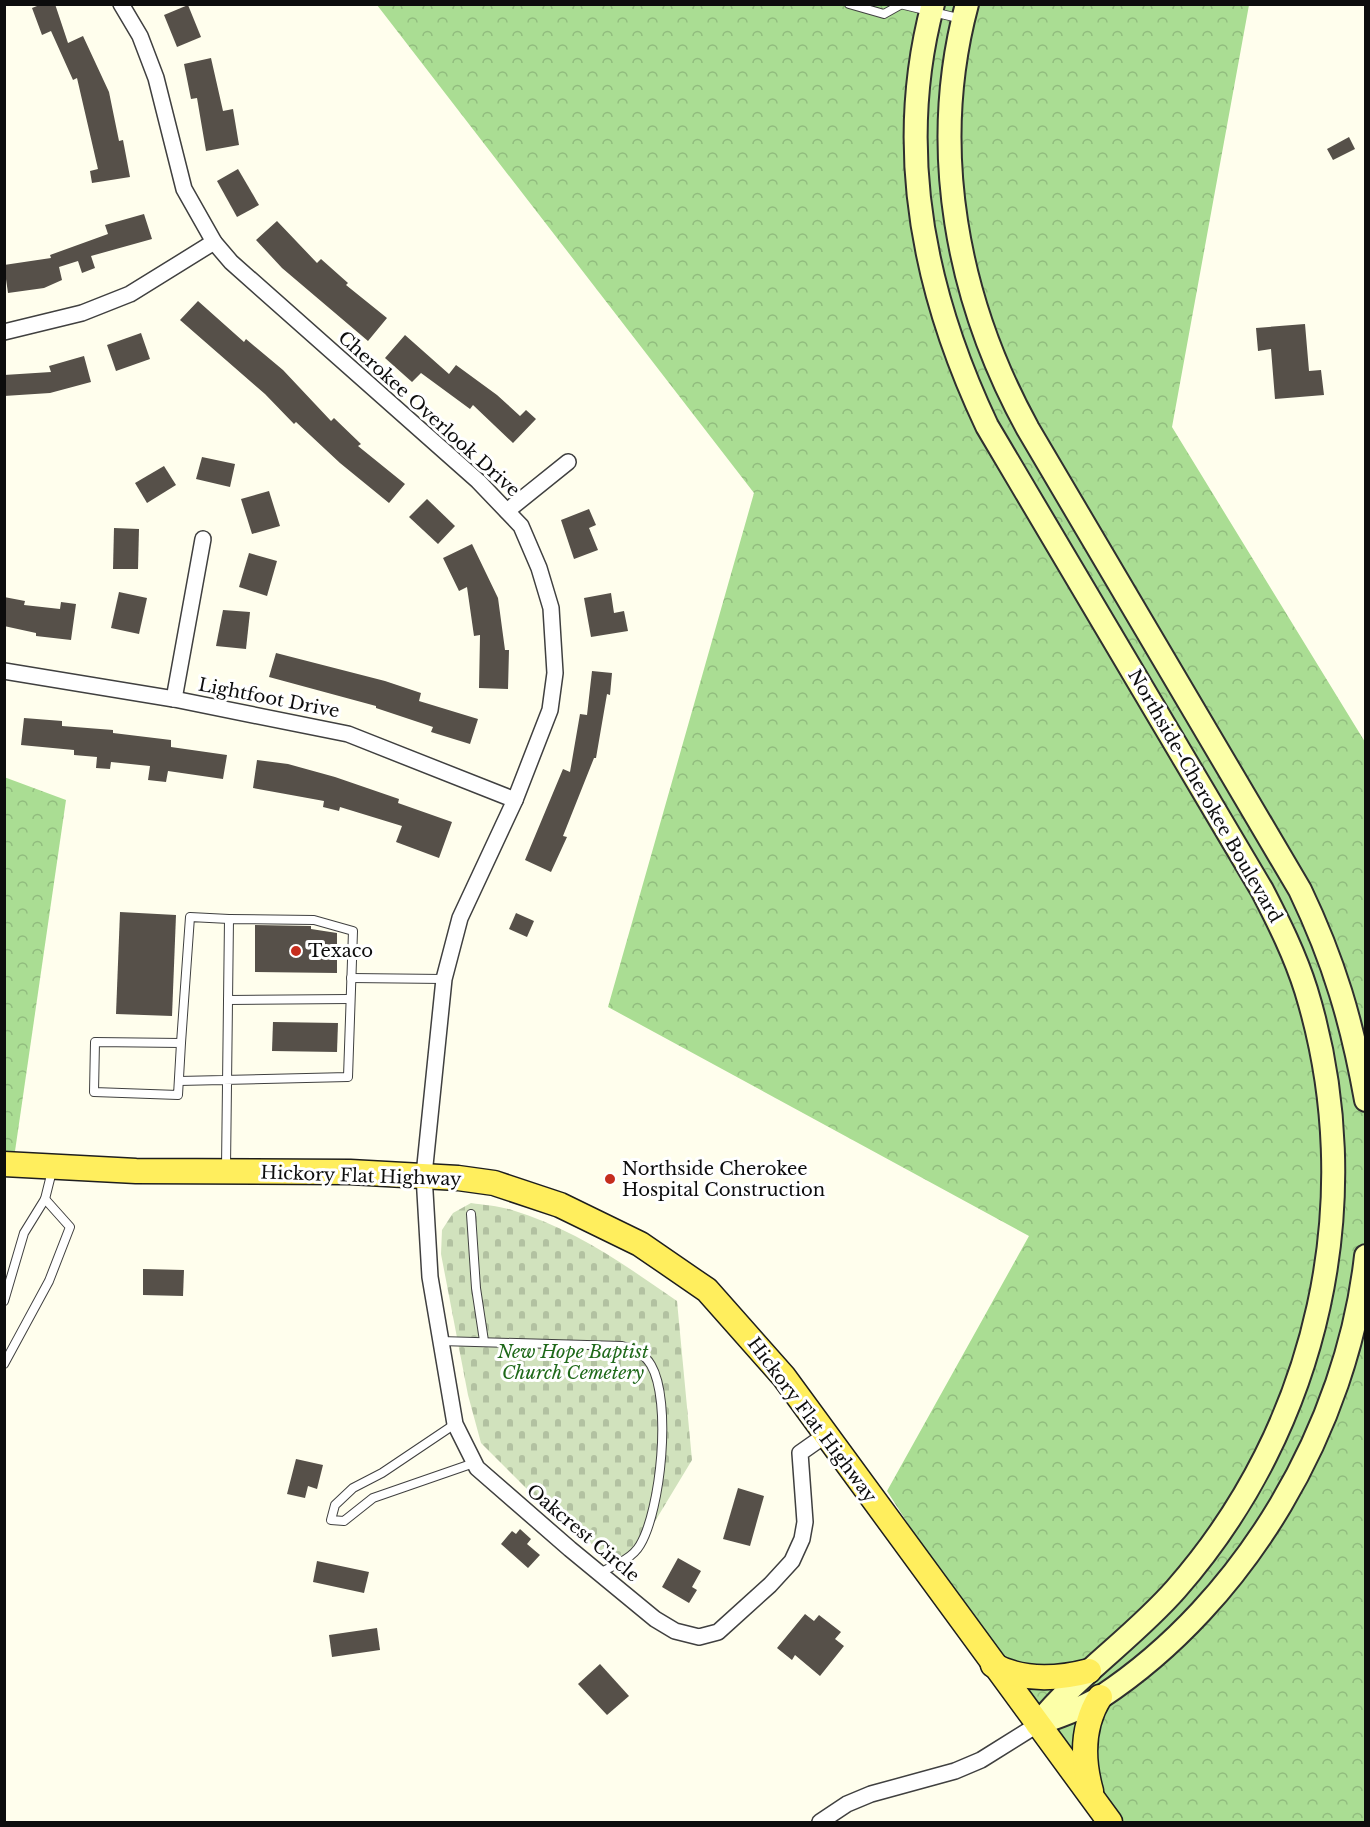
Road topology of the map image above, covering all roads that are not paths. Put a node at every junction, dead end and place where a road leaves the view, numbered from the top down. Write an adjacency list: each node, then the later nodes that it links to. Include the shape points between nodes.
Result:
1 (121, 4): 6 (street, Cherokee Overlook Drive, via 140,36 156,78 184,189)
2 (849, 4): 3 (lane, via 884,14)
3 (900, 5): 4 (lane)
4 (932, 8): 5 (lane); 39 (street, Northside-Cherokee Boulevard, via 918,97 917,176 932,281 955,356 987,426 1279,923 1307,991 1332,1105 1337,1183 1331,1257 1316,1334 1293,1402 1260,1471 1197,1564 1147,1620)
5 (965, 12): 22 (street, Northside-Cherokee Boulevard, via 951,102 951,176 960,254 980,328 1028,429 1300,890 1344,998 1355,1036)
6 (214, 242): 7 (street, via 130,294 82,313); 9 (street, Cherokee Overlook Drive, via 231,262)
7 (4, 332)
8 (568, 462): 9 (street)
9 (507, 511): 13 (street, Cherokee Overlook Drive, via 521,526 551,608 555,673 550,710)
10 (203, 539): 12 (street)
11 (4, 671): 12 (street, Lightfoot Drive)
12 (174, 699): 13 (street, Lightfoot Drive, via 348,734)
13 (515, 800): 16 (street, Cherokee Overlook Drive, via 459,918)
14 (229, 919): 15 (lane, via 314,920 353,931); 18 (lane); 19 (lane, via 190,917)
15 (351, 978): 16 (lane); 17 (lane)
16 (444, 980): 26 (street, Cherokee Overlook Drive)
17 (350, 999): 18 (lane); 21 (lane, via 348,1077)
18 (228, 1000): 21 (lane)
19 (181, 1043): 20 (lane); 20 (lane, via 95,1042 94,1092 178,1095)
20 (179, 1081): 21 (lane)
21 (227, 1082): 25 (lane)
22 (1365, 1100)
23 (4, 1164): 24 (main road, Hickory Flat Highway)
24 (53, 1167): 25 (main road, Hickory Flat Highway); 27 (lane)
25 (226, 1172): 26 (main road, Hickory Flat Highway)
26 (424, 1175): 31 (street, Oakcrest Circle, via 430,1277); 35 (main road, Hickory Flat Highway, via 494,1183 535,1196 640,1244 706,1290 727,1311)
27 (45, 1199): 30 (lane, via 24,1233); 33 (lane, via 70,1227 49,1281)
28 (471, 1214): 32 (lane)
29 (1365, 1256): 40 (street, via 1359,1301 1339,1376 1310,1448 1275,1513 1198,1612 1154,1655)
30 (4, 1301)
31 (440, 1341): 32 (lane); 34 (street, Oakcrest Circle)
32 (484, 1341): 37 (lane, via 622,1346 639,1351 651,1365 662,1426 662,1466 652,1520 640,1547 624,1561)
33 (4, 1364)
34 (455, 1424): 36 (street, Oakcrest Circle); 36 (lane, via 353,1488 335,1505 332,1520 344,1521 373,1498)
35 (827, 1434): 37 (street, Oakcrest Circle, via 800,1453 804,1522 802,1539 792,1561 770,1586 717,1632 699,1637 675,1631); 38 (main road, Hickory Flat Highway)
36 (474, 1463): 37 (street, Oakcrest Circle)
37 (599, 1573)
38 (993, 1665): 39 (main road, via 1038,1677); 41 (main road, Hickory Flat Highway)
39 (1089, 1671): 41 (street, Northside-Cherokee Boulevard, via 1060,1696)
40 (1100, 1697): 41 (street); 42 (main road, via 1085,1740)
41 (1037, 1725): 42 (main road, Hickory Flat Highway); 43 (street, via 981,1760 871,1794)
42 (1093, 1799): 44 (main road, Hickory Flat Highway)
43 (820, 1822)
44 (1110, 1822)

